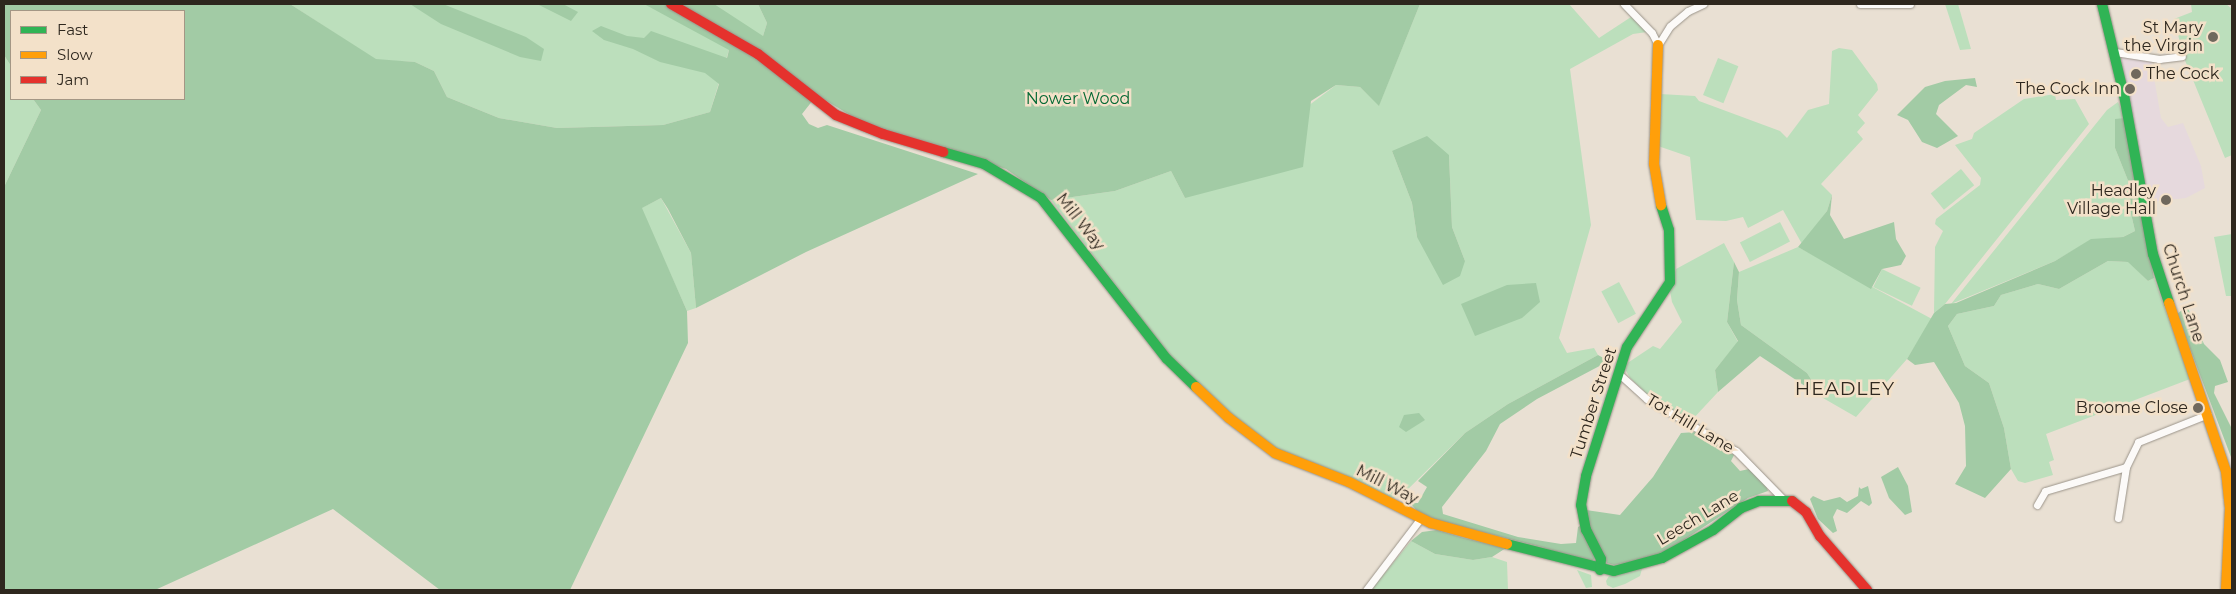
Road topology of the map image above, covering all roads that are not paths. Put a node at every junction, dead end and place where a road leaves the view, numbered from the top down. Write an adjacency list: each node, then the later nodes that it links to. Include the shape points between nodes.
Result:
1 (671, 4): 17 (main road, Mill Way, via 758,54 836,115 882,134 984,164 1022,184 1041,198 1064,223 1167,360 1229,418 1275,453 1349,482)
2 (1624, 4): 8 (street)
3 (1703, 4): 7 (street, via 1688,11)
4 (1860, 4): 5 (street)
5 (1910, 4)
6 (2102, 4): 10 (main road, Church Lane)
7 (1667, 32): 8 (street); 9 (street)
8 (1652, 33): 9 (street)
9 (1658, 45): 12 (main road, Tumber Street, via 1654,164 1658,194 1669,230 1672,266 1670,282 1627,347)
10 (2115, 52): 11 (street, via 2172,60); 13 (main road, Church Lane, via 2153,254)
11 (2182, 56)
12 (1618, 373): 15 (street, Tot Hill Lane, via 1647,399 1736,451); 19 (main road, Tumber Street, via 1586,476 1582,505 1586,530 1601,559)
13 (2208, 414): 14 (street, via 2138,442); 22 (main road, Church Lane, via 2221,450 2229,490)
14 (2126, 467): 16 (street, via 2044,491); 18 (street)
15 (1782, 498): 19 (main road, Leech Lane, via 1759,501 1741,508 1713,530 1662,558 1614,571); 21 (main road, via 1797,502 1820,536)
16 (2038, 506)
17 (1420, 518): 19 (main road, Leech Lane); 20 (street)
18 (2118, 518)
19 (1600, 570)
20 (1366, 590)
21 (1867, 590)
22 (2226, 590)

